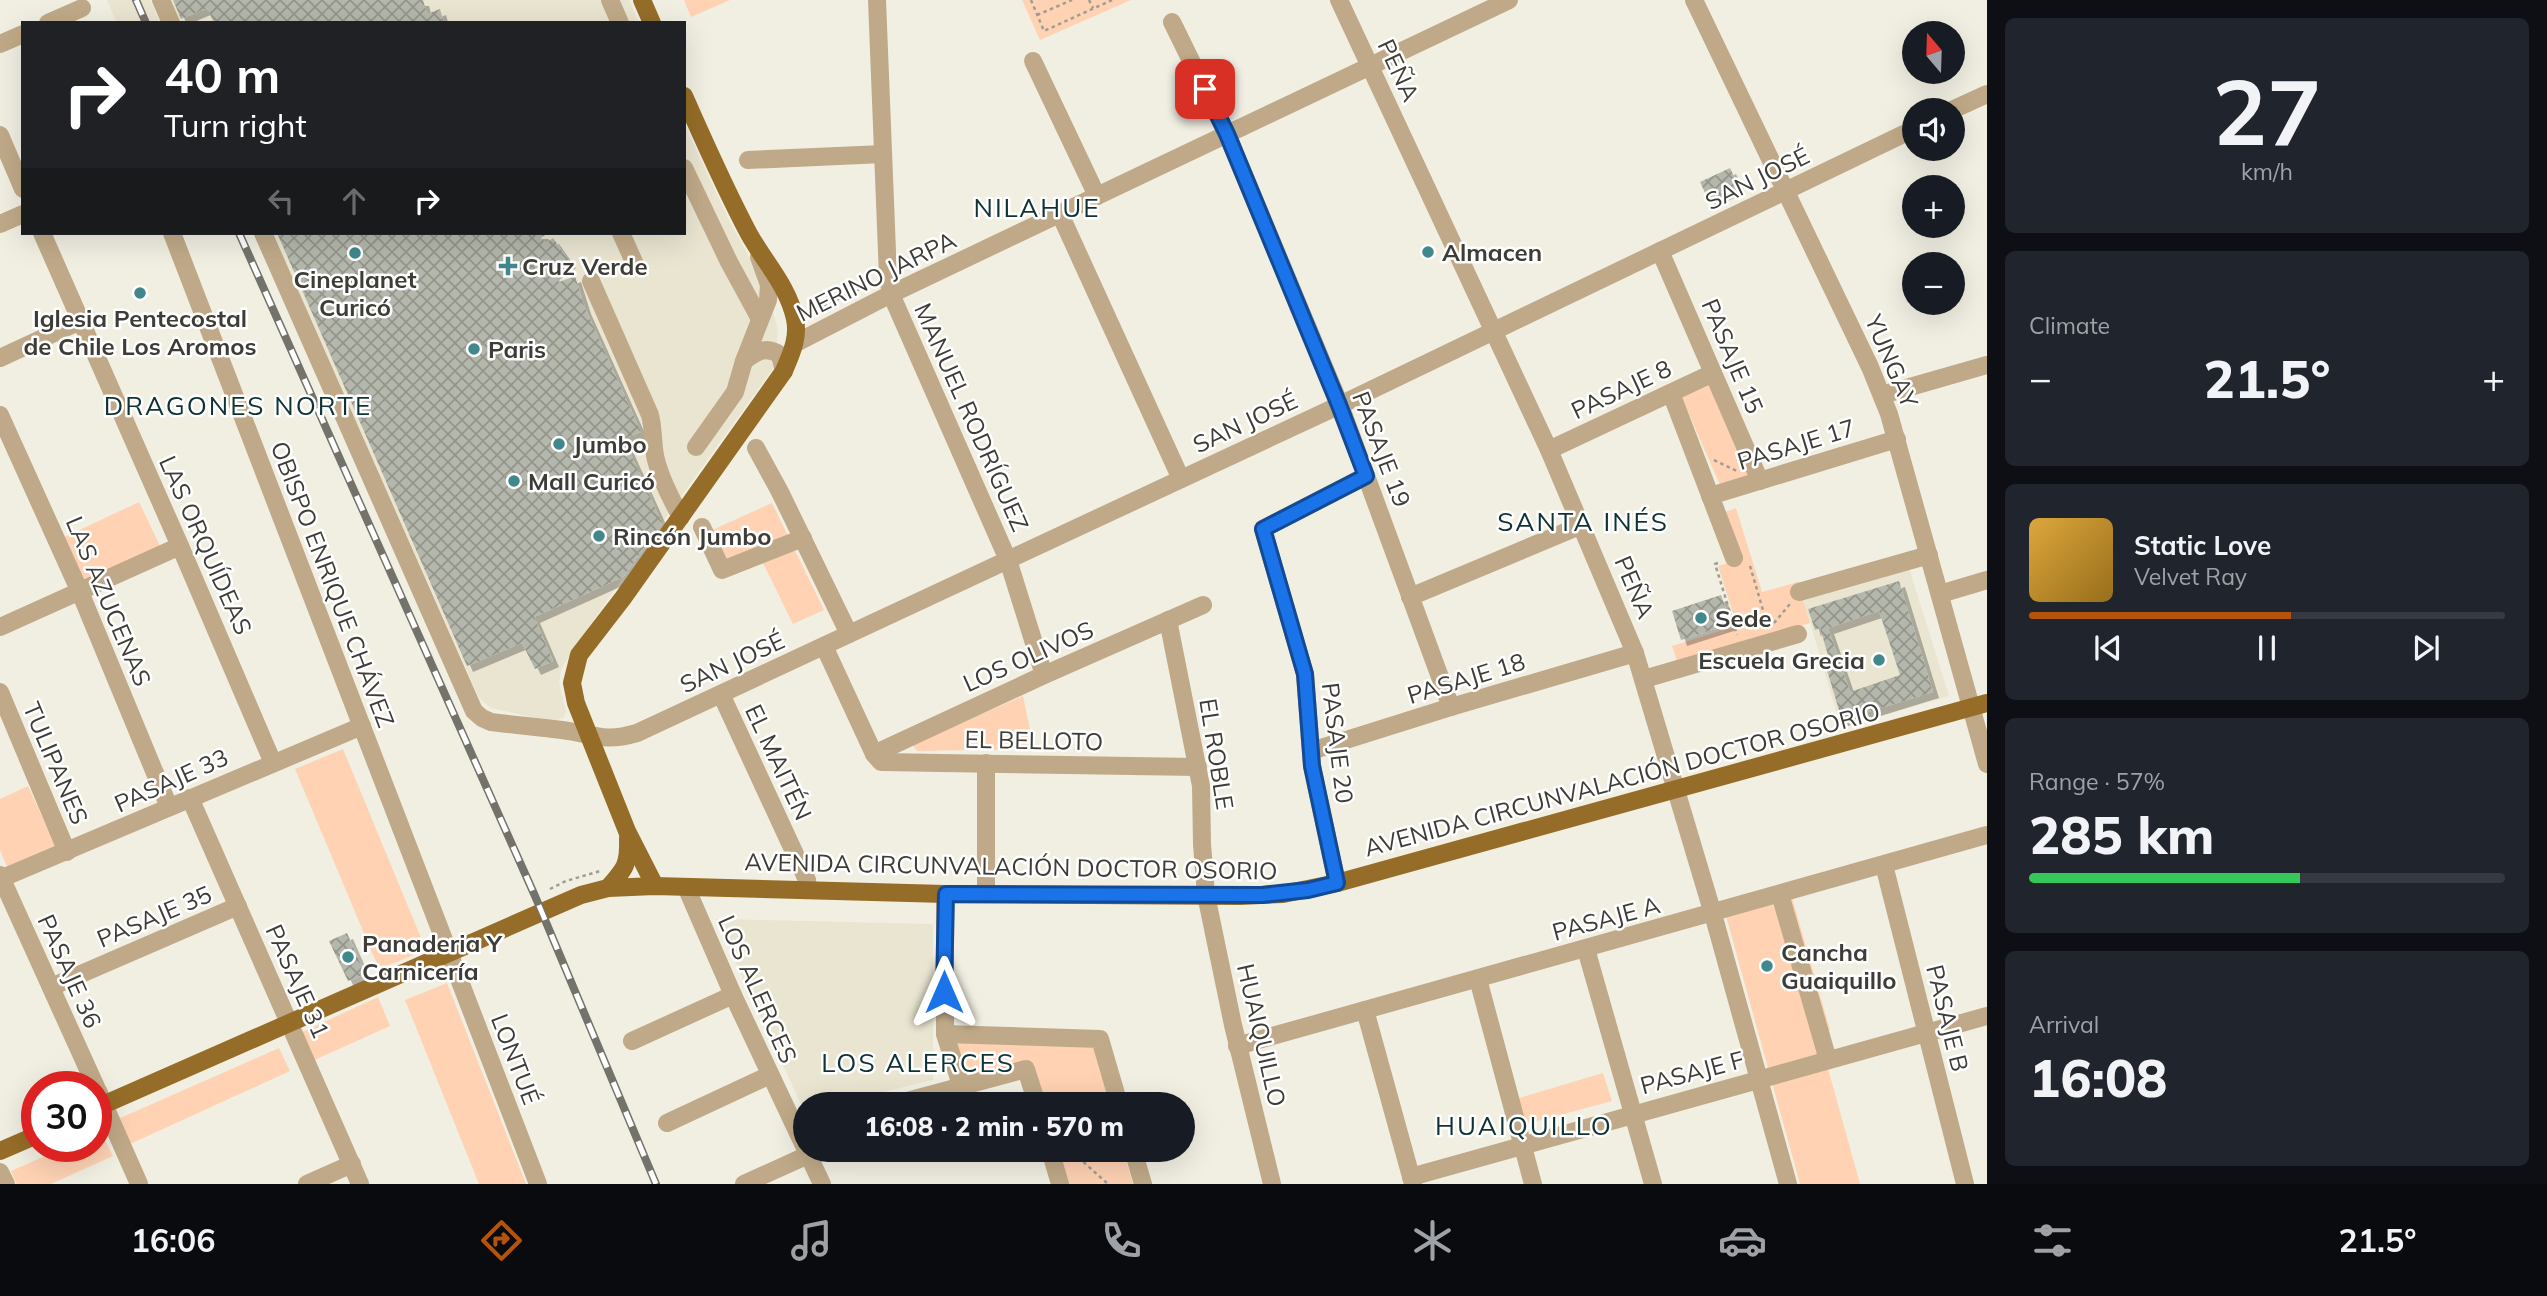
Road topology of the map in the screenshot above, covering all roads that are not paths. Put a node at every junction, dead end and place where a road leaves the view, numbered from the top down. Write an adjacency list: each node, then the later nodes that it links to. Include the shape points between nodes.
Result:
1 (161, 0): 10 (street)
2 (610, 0): 11 (street)
3 (642, 0): 12 (main road)
4 (877, 0): 24 (street, MANUEL RODRÍGUEZ)
5 (1339, 0): 17 (street, PEÑA)
6 (1509, 0): 17 (street, MERINO JARPA)
7 (1694, 0): 28 (street, YUNGAY)
8 (82, 10): 9 (street)
9 (53, 21)
10 (170, 21)
11 (619, 21)
12 (651, 21)
13 (1172, 22): 21 (street, PASAJE 19)
14 (21, 35): 15 (street)
15 (0, 44)
16 (1033, 61): 29 (street)
17 (1370, 66): 21 (street, MERINO JARPA); 44 (street, PEÑA)
18 (1987, 93): 20 (street)
19 (686, 100): 37 (main road)
20 (1965, 104)
21 (1227, 134): 29 (street, MERINO JARPA); 53 (street, PASAJE 19)
22 (0, 135): 27 (street)
23 (1902, 135): 28 (street, SAN JOSÉ)
24 (883, 154): 25 (street); 41 (street, MANUEL RODRÍGUEZ)
25 (748, 160)
26 (686, 172): 42 (street)
27 (21, 184)
28 (1786, 191): 38 (street, SAN JOSÉ); 52 (street, YUNGAY)
29 (1097, 195): 30 (street, MERINO JARPA)
30 (1060, 214): 41 (street, MERINO JARPA); 60 (street)
31 (21, 215): 32 (street)
32 (0, 224)
33 (43, 235): 43 (street, LAS ORQUÍDEAS)
34 (173, 235): 89 (street, OBISPO ENRIQUE CHÁVEZ)
35 (264, 235): 90 (street, SAN JOSÉ, via 474,711 491,722)
36 (622, 235): 39 (street)
37 (751, 237): 42 (street, via 770,291); 45 (main road, via 779,279 795,317)
38 (1660, 251): 44 (street, SAN JOSÉ); 50 (street, PASAJE 15)
39 (634, 262)
40 (591, 281): 63 (street, via 650,415 657,463)
41 (890, 285): 45 (street, MERINO JARPA); 70 (street, MANUEL RODRÍGUEZ)
42 (760, 319): 47 (street)
43 (80, 321): 46 (street); 67 (street, LAS ORQUÍDEAS)
44 (1493, 331): 53 (street, SAN JOSÉ); 58 (street, PEÑA)
45 (796, 343): 49 (main road)
46 (0, 358)
47 (744, 361): 49 (street, via 761,350 774,351 780,355); 56 (street, via 735,392)
48 (1987, 365): 52 (street)
49 (784, 371): 63 (main road)
50 (1713, 373): 51 (street, PASAJE 8); 61 (street, PASAJE 15)
51 (1671, 393): 58 (street, PASAJE 8); 62 (street)
52 (1882, 395): 55 (street, YUNGAY)
53 (1339, 405): 59 (street, PASAJE 19); 60 (street, SAN JOSÉ)
54 (0, 415): 72 (street, LAS AZUCENAS)
55 (1897, 439): 61 (street, PASAJE 17); 68 (street, YUNGAY)
56 (696, 447)
57 (756, 447): 66 (street)
58 (1549, 450): 64 (street, PEÑA)
59 (1366, 476): 75 (street, PASAJE 19); 91 (street, PASAJE 20, via 1263,529 1305,674)
60 (1181, 479): 70 (street, SAN JOSÉ)
61 (1760, 481): 62 (street, PASAJE 17)
62 (1710, 496): 69 (street)
63 (681, 517): 90 (main road, via 575,664 573,690)
64 (1582, 525): 75 (street); 82 (street, PEÑA)
65 (702, 527): 66 (street, via 722,570)
66 (803, 538): 79 (street)
67 (180, 546): 72 (street); 93 (street, LAS ORQUÍDEAS)
68 (1929, 555): 73 (street); 74 (street, YUNGAY)
69 (1734, 558)
70 (1008, 560): 79 (street, SAN JOSÉ); 83 (street, MANUEL RODRÍGUEZ)
71 (1987, 580): 74 (street)
72 (80, 592): 78 (street); 99 (street, LAS AZUCENAS)
73 (1799, 592)
74 (1940, 594): 87 (street, YUNGAY)
75 (1410, 597): 88 (street, PASAJE 19)
76 (1203, 605): 77 (street, LOS OLIVOS)
77 (1168, 620): 83 (street, LOS OLIVOS); 96 (street, EL ROBLE)
78 (0, 627)
79 (849, 634): 81 (street, SAN JOSÉ)
80 (1798, 634): 84 (street)
81 (824, 646): 86 (street, SAN JOSÉ); 92 (street)
82 (1635, 653): 84 (street, PEÑA); 88 (street, PASAJE 18)
83 (1044, 675): 92 (street, LOS OLIVOS)
84 (1644, 679): 97 (street, PEÑA)
85 (0, 692): 102 (street, TULIPANES)
86 (721, 694): 90 (street, SAN JOSÉ, via 637,733 617,739); 109 (street, EL MAITÉN)
87 (1979, 705): 95 (street, YUNGAY); 97 (main road, AVENIDA CIRCUNVALACIÓN DOCTOR OSORIO)
88 (1451, 707): 91 (street, PASAJE 18)
89 (362, 726): 93 (street, PASAJE 33); 117 (street, OBISPO ENRIQUE CHÁVEZ)
90 (591, 737): 100 (main road)
91 (1311, 751): 105 (street, PASAJE 20)
92 (874, 754): 94 (street, EL BELLOTO, via 881,762)
93 (273, 762): 98 (street, PASAJE 33)
94 (986, 764): 96 (street, EL BELLOTO); 110 (street)
95 (1987, 764)
96 (1198, 767): 113 (street, EL ROBLE)
97 (1677, 790): 105 (main road, AVENIDA CIRCUNVALACIÓN DOCTOR OSORIO); 115 (street, PEÑA)
98 (190, 798): 99 (street, PASAJE 33); 114 (street, PASAJE 31)
99 (169, 807): 102 (street, PASAJE 33)
100 (627, 831): 106 (main road); 108 (main road, via 626,867)
101 (1987, 835): 103 (street, PASAJE A)
102 (67, 852): 104 (street, PASAJE 33)
103 (1884, 864): 112 (street, PASAJE A); 124 (street, PASAJE B)
104 (1, 877): 119 (street, PASAJE 36)
105 (1337, 883): 113 (main road, AVENIDA CIRCUNVALACIÓN DOCTOR OSORIO, via 1283,894)
106 (655, 886): 107 (main road, AVENIDA CIRCUNVALACIÓN DOCTOR OSORIO); 108 (main road, AVENIDA CIRCUNVALACIÓN DOCTOR OSORIO)
107 (686, 887): 109 (main road, AVENIDA CIRCUNVALACIÓN DOCTOR OSORIO); 120 (street, LOS ALERCES)
108 (608, 888): 117 (main road, AVENIDA CIRCUNVALACIÓN DOCTOR OSORIO)
109 (808, 889): 111 (main road, AVENIDA CIRCUNVALACIÓN DOCTOR OSORIO)
110 (986, 893): 111 (main road, AVENIDA CIRCUNVALACIÓN DOCTOR OSORIO); 113 (main road, AVENIDA CIRCUNVALACIÓN DOCTOR OSORIO)
111 (946, 894): 125 (street)
112 (1780, 894): 115 (street, PASAJE A); 128 (street)
113 (1206, 895): 127 (street, HUAIQUILLO)
114 (238, 906): 119 (street, PASAJE 35); 123 (street, PASAJE 31)
115 (1713, 914): 116 (street, PASAJE A); 131 (street, PEÑA)
116 (1586, 949): 118 (street, PASAJE A); 137 (street)
117 (447, 953): 123 (main road, AVENIDA CIRCUNVALACIÓN DOCTOR OSORIO); 155 (street, LONTUÉ)
118 (1478, 979): 121 (street, PASAJE A); 142 (street)
119 (51, 987): 129 (street, PASAJE 36)
120 (733, 995): 126 (street); 130 (street, LOS ALERCES)
121 (1365, 1010): 127 (street, PASAJE A); 150 (street)
122 (1987, 1016): 124 (street, PASAJE F)
123 (289, 1021): 136 (main road, AVENIDA CIRCUNVALACIÓN DOCTOR OSORIO); 148 (street, PASAJE 31)
124 (1927, 1032): 128 (street, PASAJE F); 164 (street, PASAJE B)
125 (945, 1034): 132 (street); 135 (street, via 1100,1040)
126 (632, 1041)
127 (1237, 1046): 160 (street, HUAIQUILLO)
128 (1828, 1060): 131 (street, PASAJE F)
129 (89, 1071)
130 (770, 1075): 138 (street, LOS ALERCES); 139 (street)
131 (1759, 1079): 137 (street, PASAJE F); 163 (street, PEÑA)
132 (961, 1085): 133 (street); 134 (street, via 1026,1069)
133 (937, 1092)
134 (1033, 1092)
135 (1115, 1092)
136 (112, 1102)
137 (1633, 1114): 142 (street, PASAJE F); 162 (street)
138 (793, 1121)
139 (667, 1123)
140 (112, 1131): 152 (street, PASAJE 36)
141 (21, 1142): 143 (main road)
142 (1522, 1146): 150 (street, PASAJE F); 161 (street)
143 (0, 1151)
144 (793, 1151): 156 (street)
145 (812, 1162): 157 (street, LOS ALERCES)
146 (1053, 1162): 158 (street)
147 (1137, 1162): 159 (street)
148 (352, 1164): 153 (street); 154 (street, PASAJE 31)
149 (0, 1172): 151 (street)
150 (1412, 1180)
151 (6, 1184)
152 (139, 1184)
153 (307, 1184)
154 (360, 1184)
155 (538, 1184)
156 (744, 1184)
157 (821, 1184)
158 (1059, 1184)
159 (1143, 1184)
160 (1272, 1184)
161 (1533, 1184)
162 (1653, 1184)
163 (1787, 1184)
164 (1965, 1184)

